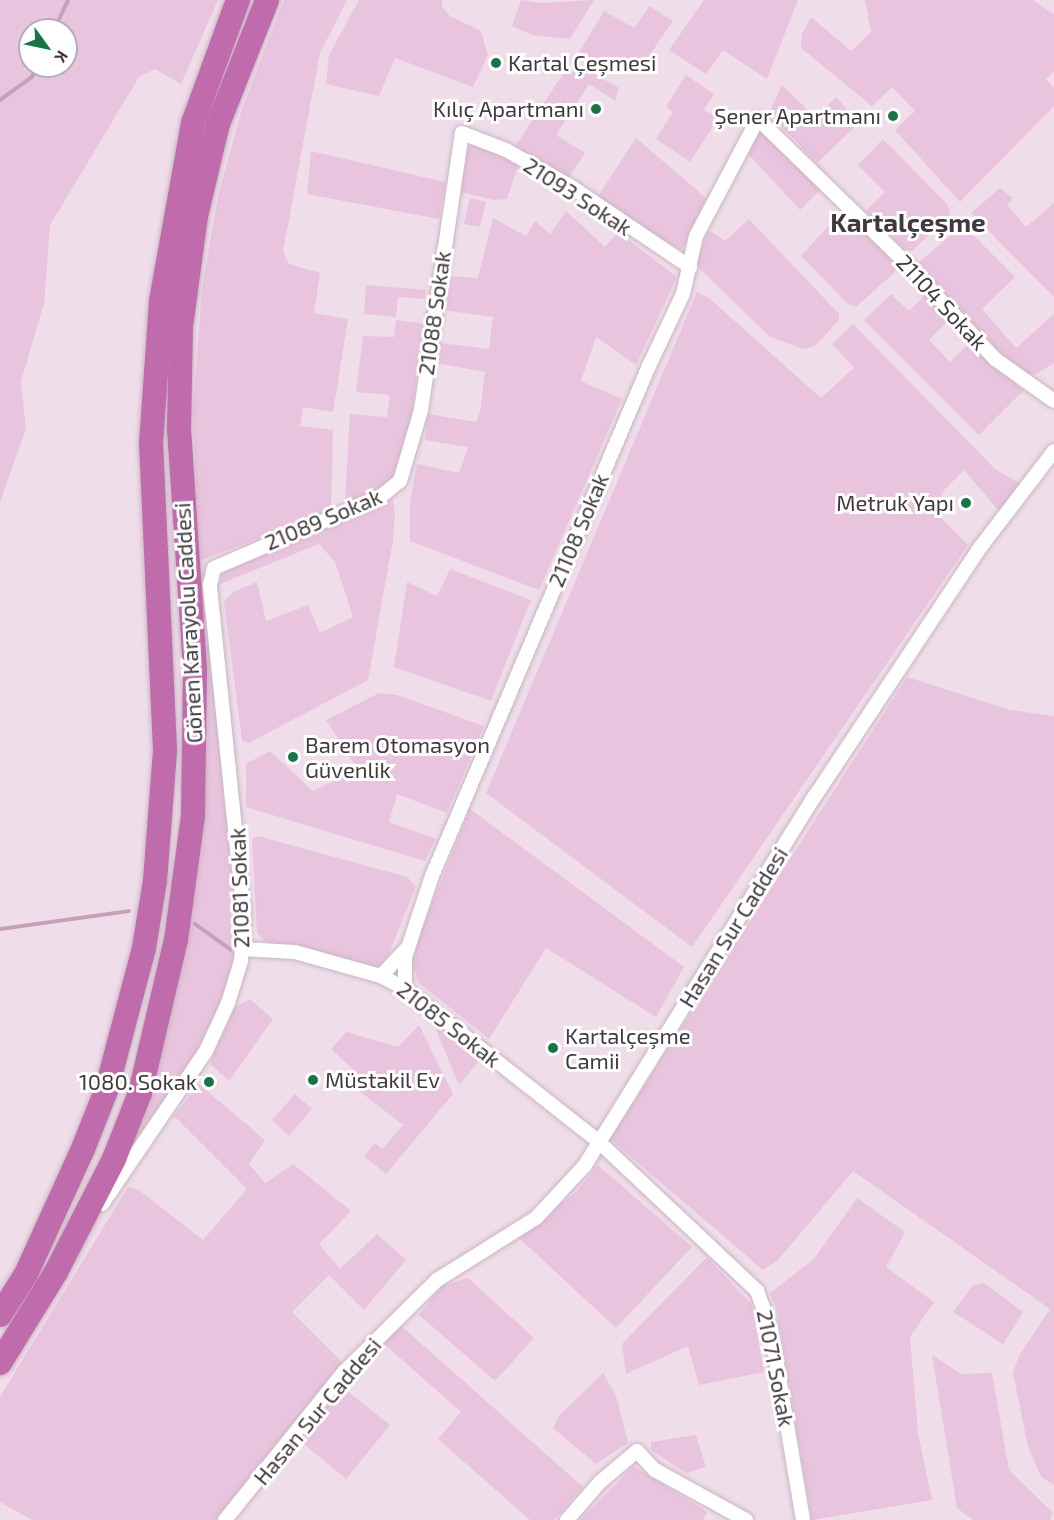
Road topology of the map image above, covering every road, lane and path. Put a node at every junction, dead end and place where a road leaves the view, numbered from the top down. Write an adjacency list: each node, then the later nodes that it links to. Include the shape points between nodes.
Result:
1 (238, 0): 16 (highway, Gönen Karayolu Caddesi, via 194,123 161,301 151,444 165,750 155,881 144,948 107,1088 35,1254)
2 (267, 0): 15 (highway, Gönen Karayolu Caddesi, via 218,124 196,216 181,327 179,430 195,669 193,816 176,940 140,1093 114,1159)
3 (758, 119): 5 (street, 21108 Sokak, via 696,236); 6 (street, 21104 Sokak, via 908,265 995,359)
4 (462, 133): 5 (street, 21093 Sokak, via 506,150 570,186); 8 (street, 21088 Sokak, via 416,437 404,474)
5 (690, 267): 10 (street, 21108 Sokak, via 683,294 438,861)
6 (1054, 401)
7 (1054, 451): 14 (street, Hasan Sur Caddesi, via 979,549 815,796)
8 (394, 488): 9 (street, 21089 Sokak)
9 (252, 549): 11 (street, 21081 Sokak, via 218,563 210,585 236,817 244,916)
10 (408, 946): 12 (street, 21108 Sokak); 13 (street, 21108 Sokak)
11 (242, 949): 12 (street, 21085 Sokak, via 295,952); 15 (street, 21081 Sokak, via 228,1003 206,1051)
12 (381, 976): 13 (street, 21085 Sokak)
13 (405, 989): 14 (street, 21085 Sokak)
14 (598, 1142): 18 (street, Hasan Sur Caddesi, via 579,1172 536,1218 437,1280 344,1372); 21 (street, 21071 Sokak, via 757,1291 771,1329)
15 (56, 1272): 17 (highway, Gönen Karayolu Caddesi)
16 (0, 1316)
17 (0, 1363)
18 (225, 1520)
19 (567, 1520): 20 (street, via 600,1482 636,1451 656,1470)
20 (746, 1520)
21 (803, 1520)

